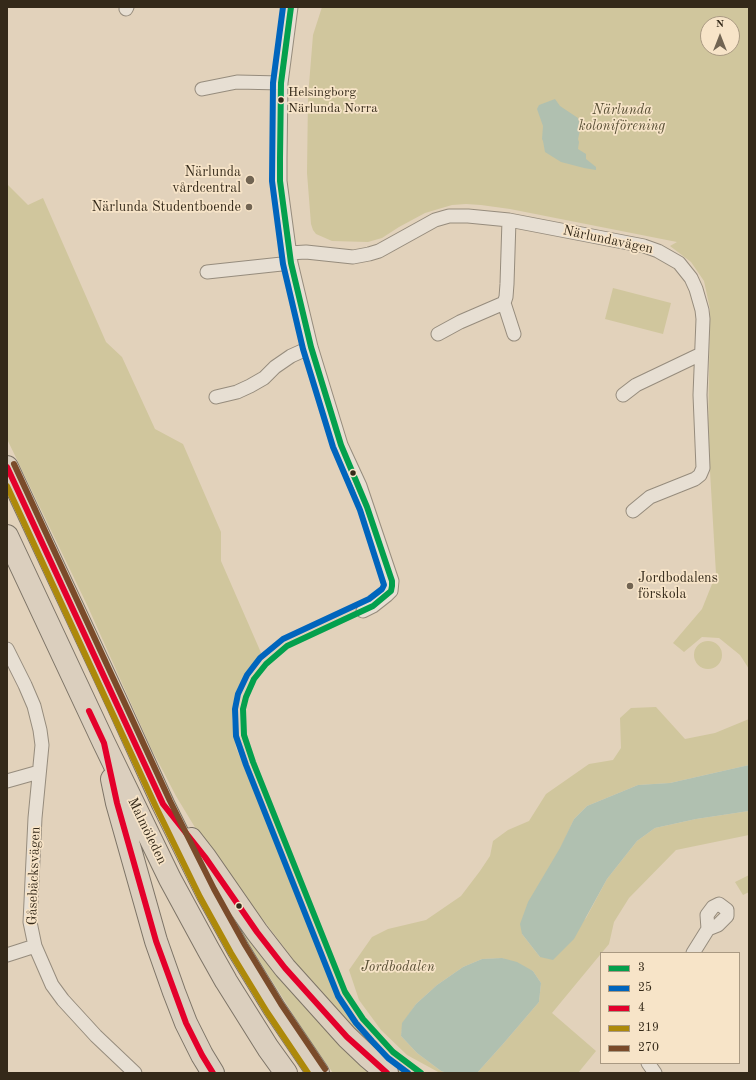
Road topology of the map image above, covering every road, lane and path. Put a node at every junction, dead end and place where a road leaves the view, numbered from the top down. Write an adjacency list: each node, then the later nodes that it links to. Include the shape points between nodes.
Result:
1 (291, 7): 2 (street)
2 (281, 83): 3 (street, via 237,82); 5 (street, via 280,181)
3 (202, 89)
4 (508, 220): 5 (street, Närlundavägen, via 449,216 369,254 353,257 306,252); 7 (street, via 507,284); 11 (street, Närlundavägen, via 644,246 671,257 685,269 696,289 703,319)
5 (290, 258): 6 (street, Närlundavägen); 10 (street)
6 (207, 272)
7 (504, 303): 8 (street); 9 (street)
8 (438, 334)
9 (514, 334)
10 (311, 347): 13 (street, via 291,356 250,386); 17 (street, via 341,445 360,486 392,581 388,595)
11 (701, 354): 12 (street, via 636,385); 15 (street, Närlundavägen, via 700,396 704,457 702,472 695,479 650,497)
12 (623, 395)
13 (216, 397)
14 (7, 467): 22 (highway, Malmöleden, via 115,697)
15 (633, 511)
16 (7, 536): 19 (highway, Malmöleden)
17 (363, 611)
18 (7, 649): 20 (street, Gåsebäcksvägen, via 34,706 39,724 42,744)
19 (104, 743): 29 (highway, via 117,803 156,940 186,1023); 30 (highway, Malmöleden, via 200,935 226,981)
20 (39, 772): 21 (street); 24 (street, Gåsebäcksvägen, via 30,922)
21 (7, 781)
22 (162, 804): 31 (highway, Malmöleden, via 224,924 274,1008); 32 (highway, via 205,857 285,968 347,1037)
23 (708, 929): 25 (street)
24 (35, 946): 26 (street); 28 (street, Gåsebäcksvägen, via 52,985 63,1000)
25 (694, 952)
26 (7, 955)
27 (649, 1064): 33 (street)
28 (135, 1073)
29 (213, 1073)
30 (286, 1073)
31 (318, 1073)
32 (387, 1073)
33 (655, 1073)

